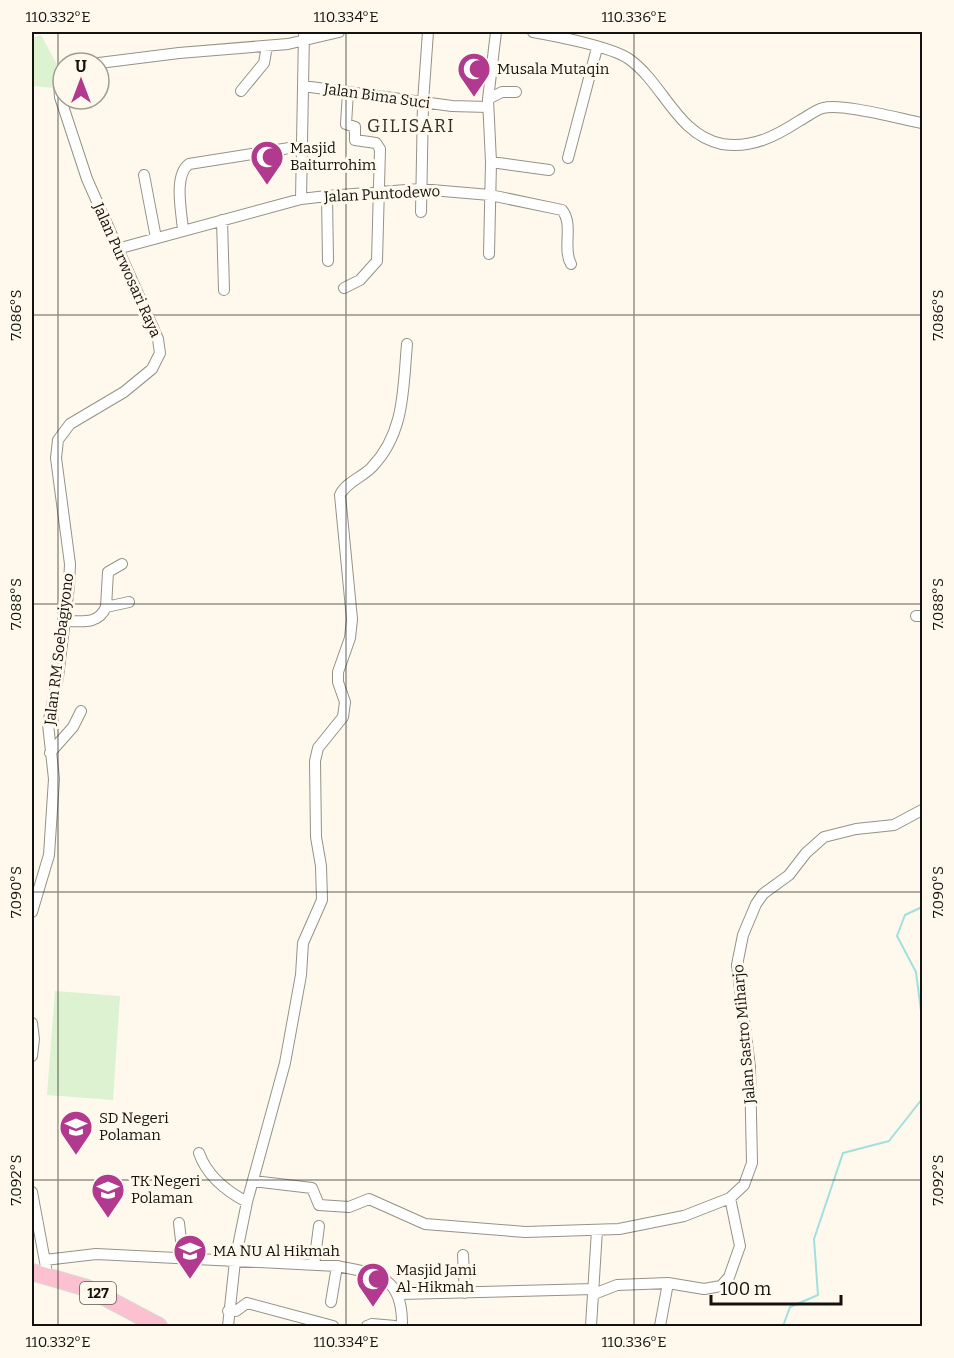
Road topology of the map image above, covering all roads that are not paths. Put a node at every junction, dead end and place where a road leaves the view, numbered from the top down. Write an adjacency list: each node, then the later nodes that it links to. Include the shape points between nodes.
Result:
1 (339, 32): 5 (street)
2 (428, 32): 13 (street)
3 (496, 32): 14 (street)
4 (533, 32): 7 (street)
5 (304, 36): 6 (street); 9 (street)
6 (267, 46): 8 (street); 10 (street, via 264,63)
7 (597, 48): 16 (street, via 627,58 650,78 685,124 704,138 723,144 747,145 771,138 823,108); 18 (street)
8 (111, 61)
9 (303, 86): 11 (street, Jalan Bima Suci); 17 (street)
10 (241, 91)
11 (348, 92): 13 (street, Jalan Bima Suci); 23 (street, via 346,124 356,127 356,140 379,147)
12 (516, 92): 14 (street, Jalan Bima Suci, via 502,92)
13 (423, 102): 14 (street, Jalan Bima Suci); 22 (street)
14 (488, 103): 19 (street)
15 (64, 111): 31 (street, Jalan Purwosari Raya)
16 (922, 123)
17 (302, 146): 26 (street); 29 (street, via 183,168)
18 (568, 158)
19 (491, 162): 20 (street); 24 (street)
20 (549, 170)
21 (144, 175): 30 (street)
22 (420, 189): 23 (street, Jalan Puntodewo); 24 (street, Jalan Puntodewo); 27 (street)
23 (377, 193): 25 (street, Jalan Puntodewo); 35 (street, via 377,261 360,280)
24 (490, 195): 32 (street); 34 (street, Jalan Puntodewo, via 564,212)
25 (327, 196): 26 (street, Jalan Puntodewo); 33 (street)
26 (301, 199): 28 (street, Jalan Puntodewo)
27 (421, 212)
28 (222, 220): 29 (street, Jalan Puntodewo); 36 (street)
29 (183, 231): 30 (street, Jalan Puntodewo)
30 (156, 238): 31 (street, Jalan Puntodewo)
31 (117, 249): 38 (street, Jalan Purwosari Raya, via 158,339 158,359 132,386)
32 (489, 254)
33 (328, 261)
34 (571, 264)
35 (345, 288)
36 (224, 290)
37 (407, 344): 50 (street, via 406,386 397,423 373,467 340,495 352,619 350,639 338,672 345,712 318,748 315,761 322,900 303,943 285,1063)
38 (70, 424): 42 (street, Jalan RM Soebagiyono, via 61,434 56,458 70,564)
39 (122, 564): 41 (street, via 108,572)
40 (129, 602): 41 (street)
41 (106, 607): 42 (street, via 94,620)
42 (66, 621): 44 (street, Jalan RM Soebagiyono, via 48,724)
43 (81, 711): 44 (street, via 73,727)
44 (50, 753): 46 (street, Jalan RM Soebagiyono, via 54,779 49,855)
45 (922, 810): 52 (street, Jalan Sastro Miharjo, via 894,825 824,837 756,904 743,935 737,965 750,1067 752,1162 744,1185)
46 (32, 912)
47 (32, 1023): 48 (street)
48 (32, 1056)
49 (199, 1153): 53 (street, via 222,1186)
50 (252, 1181): 53 (street); 56 (street, via 312,1188 319,1205 349,1207 369,1199 425,1224 507,1231)
51 (32, 1192): 62 (street)
52 (730, 1198): 56 (street, via 684,1216); 63 (street, via 740,1236 738,1254 727,1280 721,1286 704,1289)
53 (247, 1202): 59 (street)
54 (179, 1223): 58 (street)
55 (319, 1226): 60 (street)
56 (597, 1230): 64 (street)
57 (463, 1255): 65 (street)
58 (183, 1258): 59 (street); 62 (street, via 96,1254)
59 (235, 1261): 60 (street); 68 (street)
60 (314, 1265): 61 (street)
61 (337, 1266): 66 (street, via 379,1277); 67 (street)
62 (41, 1269): 69 (main road, 127)
63 (669, 1283): 64 (street, via 616,1285); 76 (street)
64 (594, 1291): 65 (street); 75 (street)
65 (465, 1293): 66 (street)
66 (400, 1294): 74 (street)
67 (331, 1302)
68 (228, 1311): 70 (street); 71 (street, via 247,1304)
69 (159, 1326)
70 (228, 1326)
71 (333, 1326)
72 (366, 1326): 73 (street)
73 (395, 1326)
74 (402, 1326)
75 (591, 1326)
76 (660, 1326)

